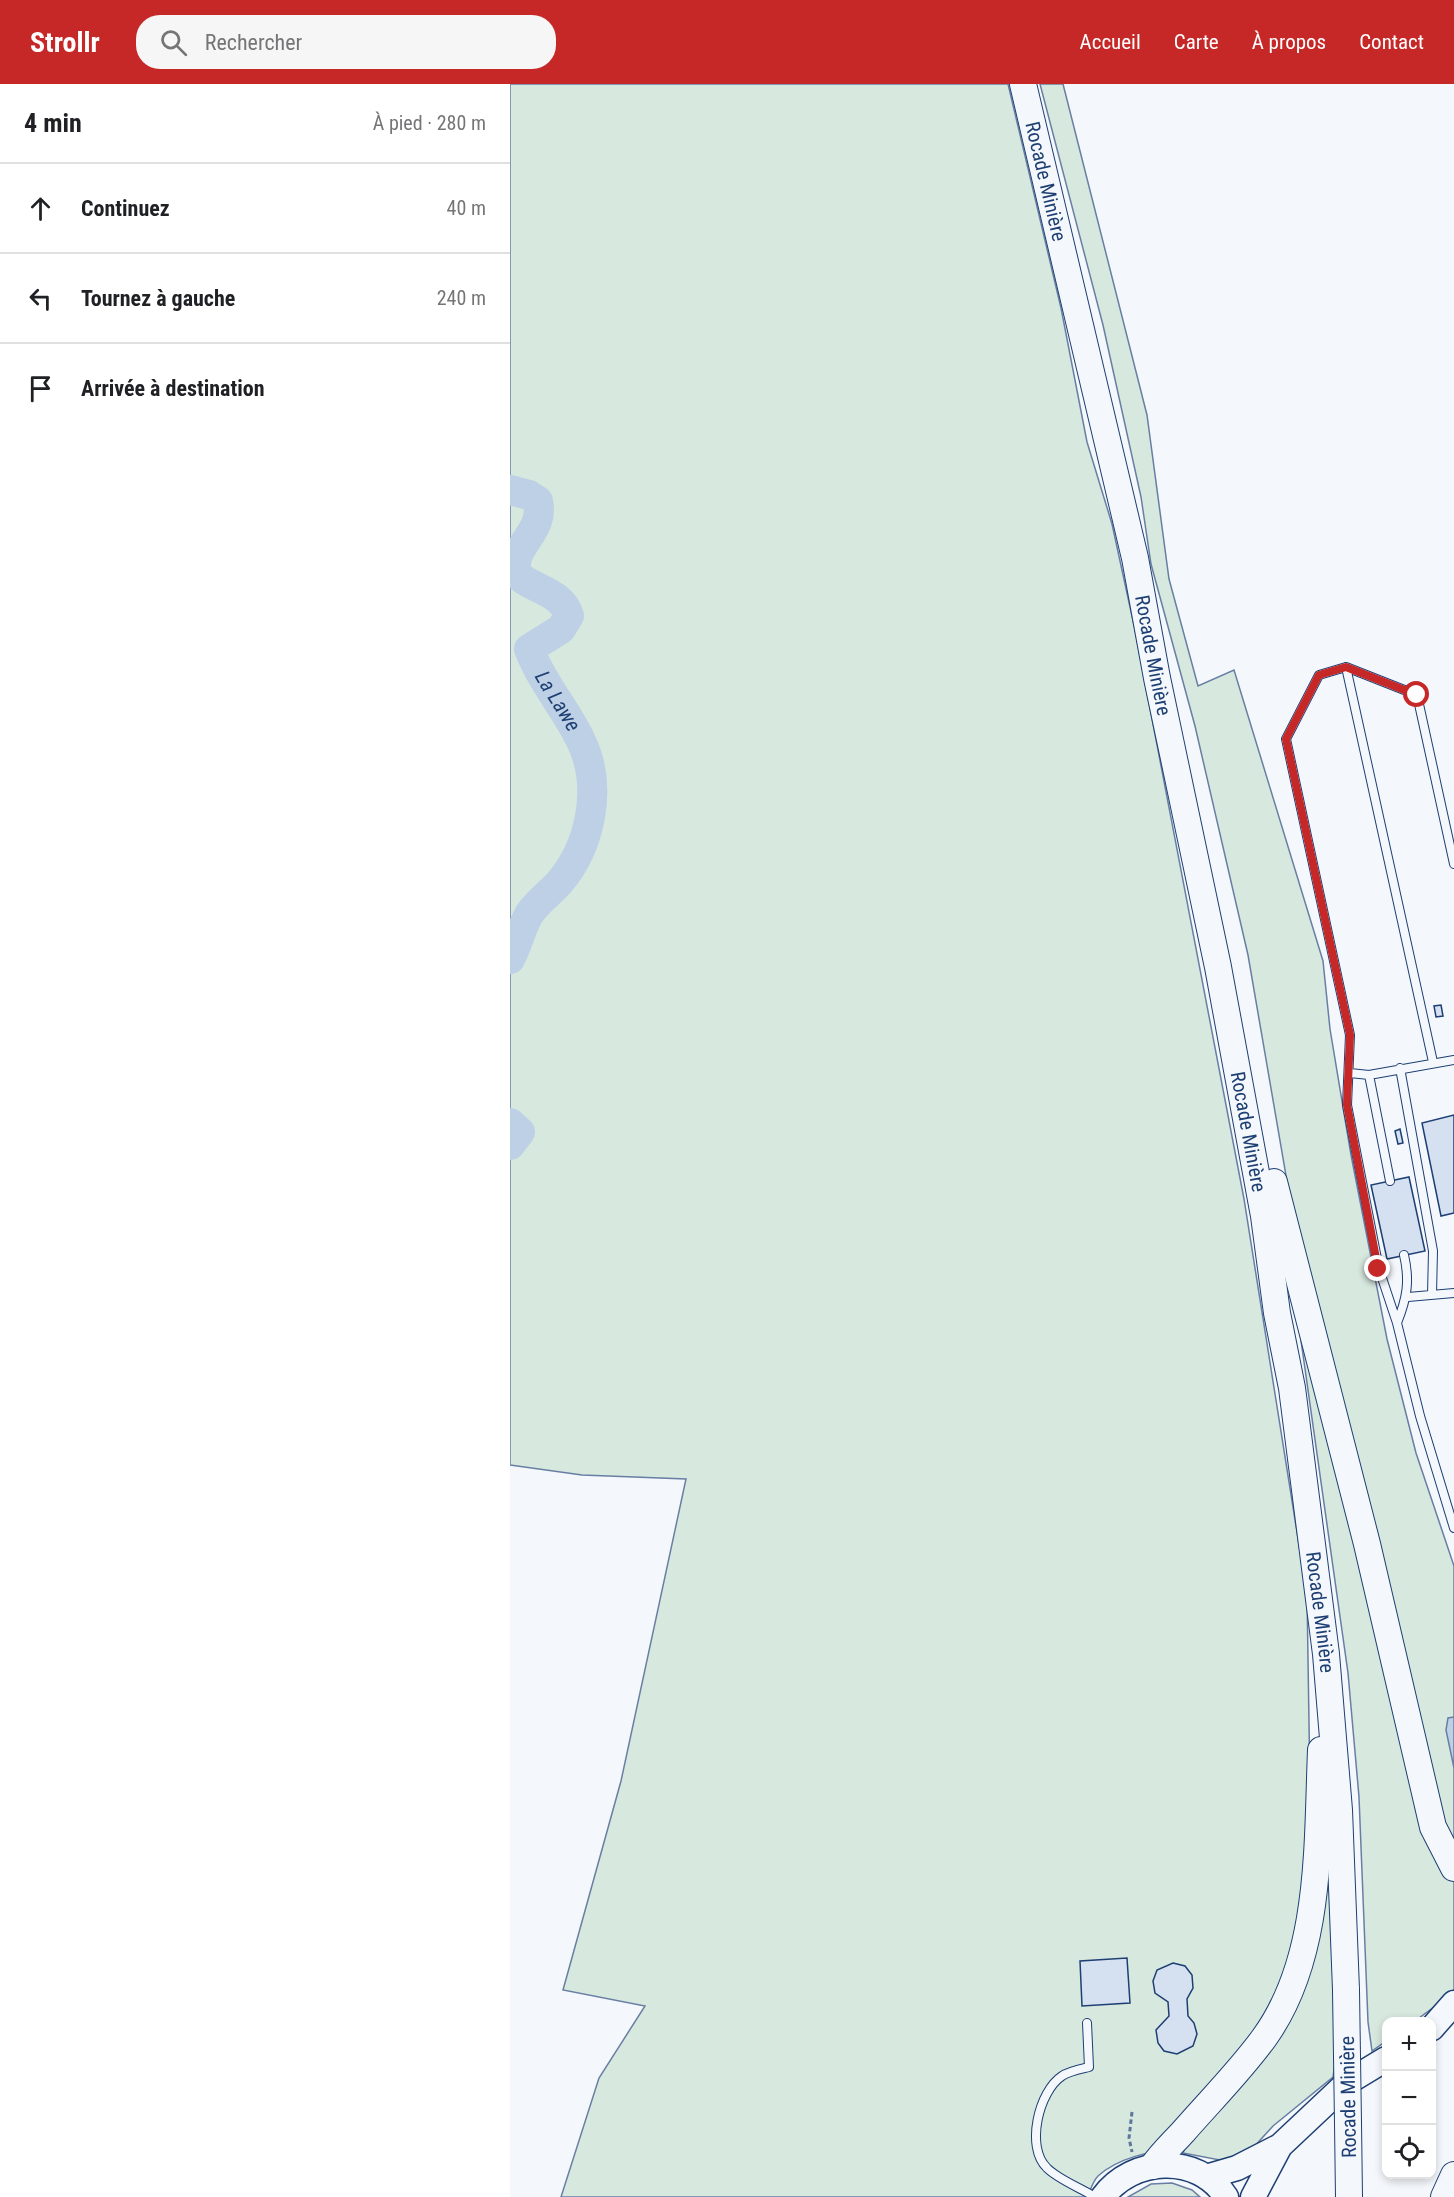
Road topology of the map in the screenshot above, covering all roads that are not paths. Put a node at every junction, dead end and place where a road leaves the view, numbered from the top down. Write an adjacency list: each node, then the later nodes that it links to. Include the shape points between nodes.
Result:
1 (1023, 84): 4 (highway, Rocade Minière, via 1135,558)
2 (1346, 667): 3 (lane, via 1417,695); 6 (lane); 8 (lane, via 1319,675 1286,739 1350,1035)
3 (1454, 864)
4 (1218, 967): 17 (highway, Rocade Minière, via 1292,1388); 18 (highway, via 1256,1100 1283,1222 1367,1544 1433,1827)
5 (1454, 1060): 6 (lane)
6 (1433, 1062): 7 (lane)
7 (1400, 1068): 9 (lane); 13 (lane, via 1433,1251)
8 (1350, 1073): 9 (lane); 15 (lane, via 1347,1105 1378,1269)
9 (1369, 1075): 10 (lane)
10 (1390, 1181)
11 (1404, 1255): 14 (lane)
12 (1454, 1293): 13 (lane)
13 (1432, 1295): 14 (lane)
14 (1408, 1297): 15 (lane)
15 (1397, 1323): 16 (lane)
16 (1454, 1528)
17 (1326, 1654): 26 (highway, via 1313,1886 1302,1961 1284,2007 1263,2039); 33 (highway, Rocade Minière, bridge, via 1338,1799)
18 (1454, 1868)
19 (1454, 2003): 21 (main road)
20 (1087, 2023): 29 (lane, via 1089,2067 1062,2076 1046,2097 1034,2128 1038,2154 1047,2168)
21 (1436, 2024)
22 (1454, 2029): 23 (main road)
23 (1436, 2030)
24 (1382, 2061): 25 (main road, via 1348,2082)
25 (1280, 2146): 28 (main road, via 1237,2169); 32 (main road)
26 (1143, 2168): 28 (main road, via 1180,2167); 30 (main road, via 1118,2181)
27 (1454, 2175): 34 (highway)
28 (1206, 2177): 31 (main road)
29 (1095, 2197)
30 (1103, 2197)
31 (1226, 2197)
32 (1253, 2197)
33 (1349, 2197)
34 (1444, 2197)

